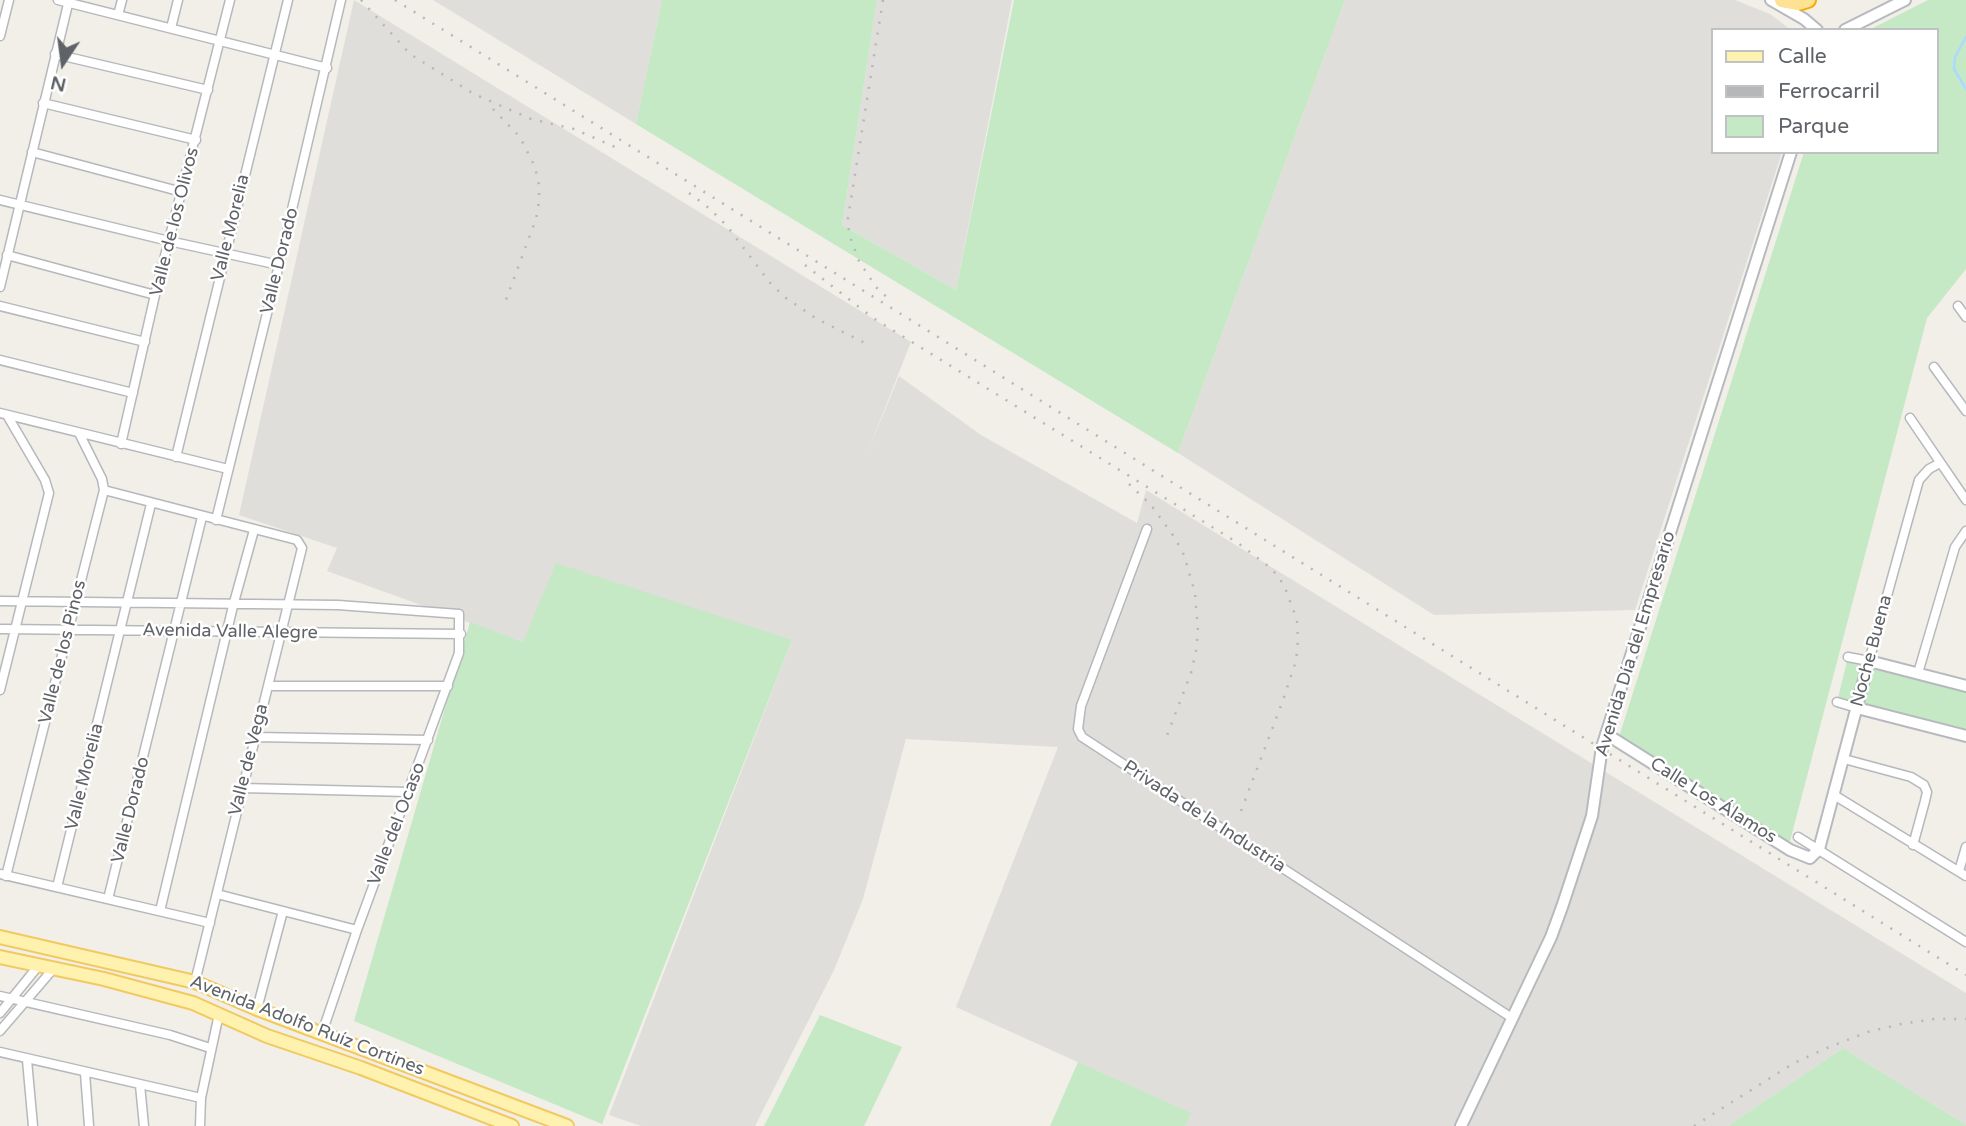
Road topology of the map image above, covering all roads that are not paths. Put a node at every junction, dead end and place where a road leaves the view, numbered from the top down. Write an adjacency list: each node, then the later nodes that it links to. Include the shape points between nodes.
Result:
1 (9, 0): 17 (street)
2 (58, 0): 12 (street)
3 (122, 0): 13 (street)
4 (178, 0): 14 (street)
5 (230, 0): 18 (street, Valle de los Olivos)
6 (288, 0): 19 (street, Valle Morelia)
7 (341, 0): 21 (street, Valle Dorado)
8 (1771, 0): 15 (street)
9 (1782, 0): 10 (highway)
10 (1807, 0)
11 (1905, 0): 16 (street)
12 (68, 1): 13 (street); 20 (street)
13 (118, 15): 14 (street)
14 (171, 28): 18 (street)
15 (1815, 28)
16 (1850, 28)
17 (0, 36)
18 (220, 40): 19 (street); 22 (street, Valle de los Olivos)
19 (274, 53): 21 (street); 31 (street, Valle Morelia)
20 (55, 54): 22 (street); 23 (street)
21 (327, 68): 33 (street, Valle Dorado)
22 (208, 90): 24 (street, Valle de los Olivos)
23 (43, 103): 24 (street); 25 (street)
24 (196, 140): 27 (street, Valle de los Olivos)
25 (32, 152): 27 (street); 29 (street)
26 (1790, 154): 84 (street, Avenida Día del Empresario)
27 (182, 192): 30 (street, Valle de los Olivos)
28 (0, 200): 29 (street)
29 (19, 205): 30 (street); 32 (street)
30 (169, 242): 31 (street); 35 (street, Valle de los Olivos)
31 (225, 253): 33 (street); 48 (street, Valle Morelia)
32 (7, 255): 34 (street); 35 (street)
33 (279, 265): 50 (street, Valle Dorado)
34 (0, 286)
35 (156, 295): 39 (street, Valle de los Olivos)
36 (0, 306): 39 (street)
37 (1958, 306): 38 (street)
38 (1966, 317)
39 (145, 342): 42 (street, Valle de los Olivos)
40 (0, 360): 42 (street)
41 (1934, 367): 43 (street)
42 (132, 393): 47 (street, Valle de los Olivos)
43 (1966, 411)
44 (3, 414): 46 (street); 60 (street, via 49,493)
45 (1910, 418): 49 (street)
46 (79, 433): 47 (street); 51 (street)
47 (121, 444): 48 (street)
48 (177, 457): 50 (street)
49 (1940, 463): 52 (street); 76 (street, Noche Buena, via 1919,480)
50 (228, 468): 55 (street, Valle Dorado)
51 (104, 491): 53 (street); 61 (street, Valle de los Pinos)
52 (1966, 500)
53 (151, 504): 54 (street); 62 (street, Valle Morelia)
54 (202, 517): 55 (street); 63 (street, Valle Dorado)
55 (216, 520): 57 (street)
56 (1147, 528): 117 (street, Privada de la Industria, via 1081,706 1078,729 1082,737)
57 (254, 530): 64 (street, Valle de Vega, via 297,540 303,551); 65 (street)
58 (1966, 531): 77 (street, via 1955,547)
59 (0, 601): 60 (street, Avenida Valle Alegre)
60 (20, 602): 61 (street, Avenida Valle Alegre); 68 (street)
61 (76, 602): 62 (street, Avenida Valle Alegre); 69 (street, Valle de los Pinos)
62 (128, 603): 63 (street, Avenida Valle Alegre); 70 (street, Valle Morelia)
63 (182, 604): 65 (street, Avenida Valle Alegre); 71 (street, Valle Dorado)
64 (288, 605): 65 (street, Avenida Valle Alegre); 66 (street, Avenida Valle Alegre); 73 (street, Valle de Vega)
65 (233, 606): 72 (street)
66 (459, 614): 74 (street, Valle del Ocaso)
67 (0, 629): 68 (street, Avenida Valle Alegre)
68 (15, 629): 69 (street, Avenida Valle Alegre); 81 (street)
69 (69, 630): 70 (street, Avenida Valle Alegre); 97 (street, Valle de los Pinos)
70 (122, 631): 71 (street, Avenida Valle Alegre); 98 (street, Valle Morelia)
71 (175, 632): 72 (street, Avenida Valle Alegre); 100 (street, Valle Dorado)
72 (227, 632): 73 (street, Avenida Valle Alegre); 101 (street)
73 (280, 633): 74 (street, Avenida Valle Alegre); 78 (street, Valle de Vega)
74 (461, 634): 79 (street, Valle del Ocaso)
75 (1848, 657): 76 (street)
76 (1869, 661): 77 (street); 83 (street, Noche Buena)
77 (1918, 673): 80 (street)
78 (268, 686): 79 (street); 86 (street, Valle de Vega)
79 (448, 686): 87 (street, Valle del Ocaso)
80 (1966, 686)
81 (0, 690)
82 (1838, 702): 83 (street)
83 (1857, 708): 85 (street); 88 (street, Noche Buena)
84 (1606, 734): 95 (street, Calle Los Álamos, via 1800,856 1811,858); 117 (street, Avenida Día del Empresario, via 1586,836 1551,937)
85 (1966, 736)
86 (255, 737): 87 (street); 89 (street, Valle de Vega)
87 (428, 740): 90 (street, Valle del Ocaso)
88 (1844, 759): 91 (street, Noche Buena); 93 (street, via 1911,777 1924,785 1927,792)
89 (242, 788): 90 (street); 99 (street, Valle de Vega)
90 (409, 792): 104 (street, Valle del Ocaso)
91 (1834, 795): 93 (street); 95 (street, Noche Buena)
92 (1798, 837): 95 (street, Calle Los Álamos)
93 (1913, 845): 96 (street)
94 (1966, 847): 96 (street)
95 (1819, 849): 106 (street, Calle Los Álamos)
96 (1962, 874)
97 (3, 875): 98 (street)
98 (57, 887): 100 (street)
99 (217, 894): 102 (street); 103 (street, Valle de Vega)
100 (108, 899): 101 (street)
101 (160, 911): 103 (street)
102 (283, 911): 104 (street); 114 (street)
103 (210, 923): 110 (street, Valle de Vega)
104 (357, 930): 119 (street, Valle del Ocaso)
105 (0, 937): 110 (main road, Avenida Adolfo Ruíz Cortines)
106 (1966, 942)
107 (0, 957): 108 (main road, Avenida Adolfo Ruíz Cortines)
108 (38, 965): 109 (main road, Avenida Adolfo Ruíz Cortines); 112 (street)
109 (54, 968): 113 (street); 116 (main road, Avenida Adolfo Ruíz Cortines, via 156,991)
110 (195, 982): 114 (main road, Avenida Adolfo Ruíz Cortines)
111 (0, 996): 112 (street)
112 (10, 999): 113 (street); 115 (street)
113 (25, 1003): 118 (street); 120 (street)
114 (257, 1009): 119 (main road, Avenida Adolfo Ruíz Cortines)
115 (0, 1013)
116 (219, 1014): 120 (street); 130 (main road, Avenida Adolfo Ruíz Cortines)
117 (1511, 1018): 132 (street, Avenida Día del Empresario)
118 (0, 1031)
119 (322, 1033): 131 (main road, Avenida Adolfo Ruíz Cortines)
120 (210, 1048): 125 (street)
121 (0, 1052): 122 (street)
122 (27, 1060): 123 (street); 126 (street)
123 (85, 1073): 124 (street); 127 (street)
124 (140, 1085): 125 (street); 128 (street)
125 (201, 1098): 129 (street)
126 (33, 1126)
127 (89, 1126)
128 (144, 1126)
129 (200, 1126)
130 (512, 1126)
131 (567, 1126)
132 (1461, 1126)

